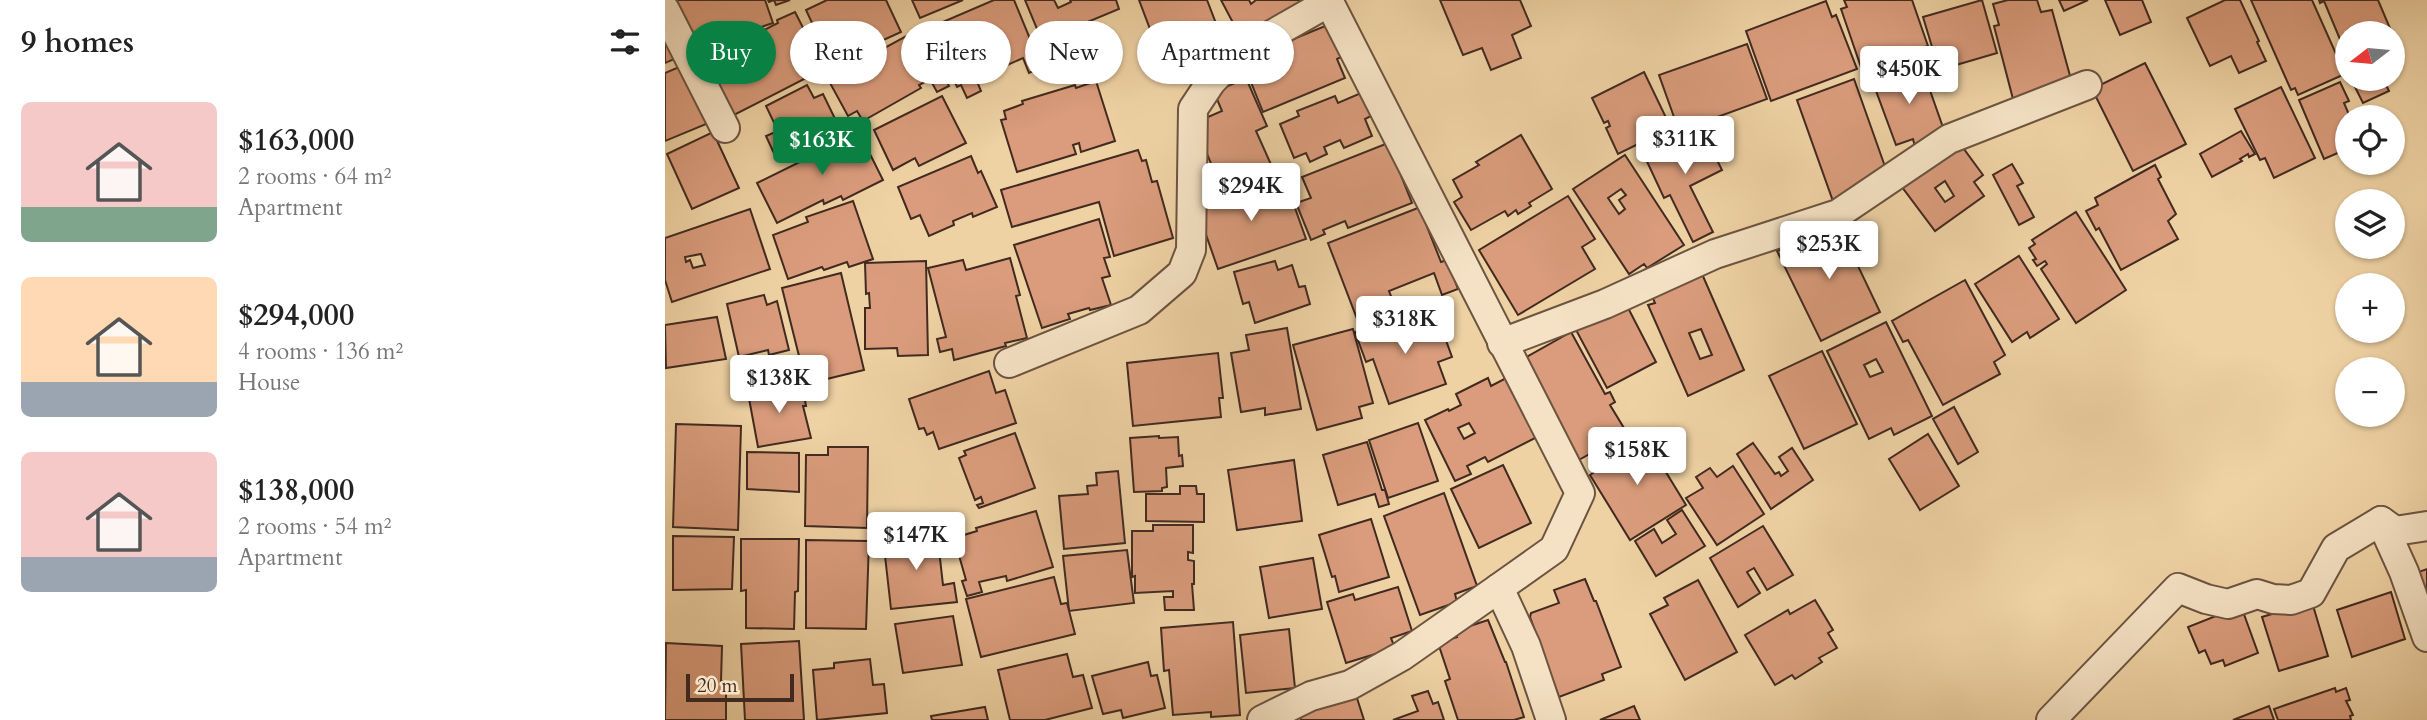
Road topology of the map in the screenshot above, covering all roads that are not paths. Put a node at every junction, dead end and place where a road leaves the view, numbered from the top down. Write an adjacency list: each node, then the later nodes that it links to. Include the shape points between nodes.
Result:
1 (1329, 1): 5 (street); 6 (street, via 1238,54 1193,109 1192,250 1182,273 1139,310)
2 (665, 10): 4 (street)
3 (2087, 85): 5 (street, via 1949,139 1839,214 1715,254 1605,304)
4 (725, 128)
5 (1502, 343): 9 (street, via 1580,493 1555,549)
6 (1009, 363)
7 (2381, 522): 8 (street, via 2395,531); 10 (street); 13 (street, via 2336,548 2311,593 2291,600 2257,594 2228,604 2178,588)
8 (2427, 526)
9 (1499, 589): 11 (street, via 1402,656 1350,685 1311,696); 12 (street, via 1526,646)
10 (2427, 637)
11 (1270, 718)
12 (1551, 720)
13 (2051, 720)

